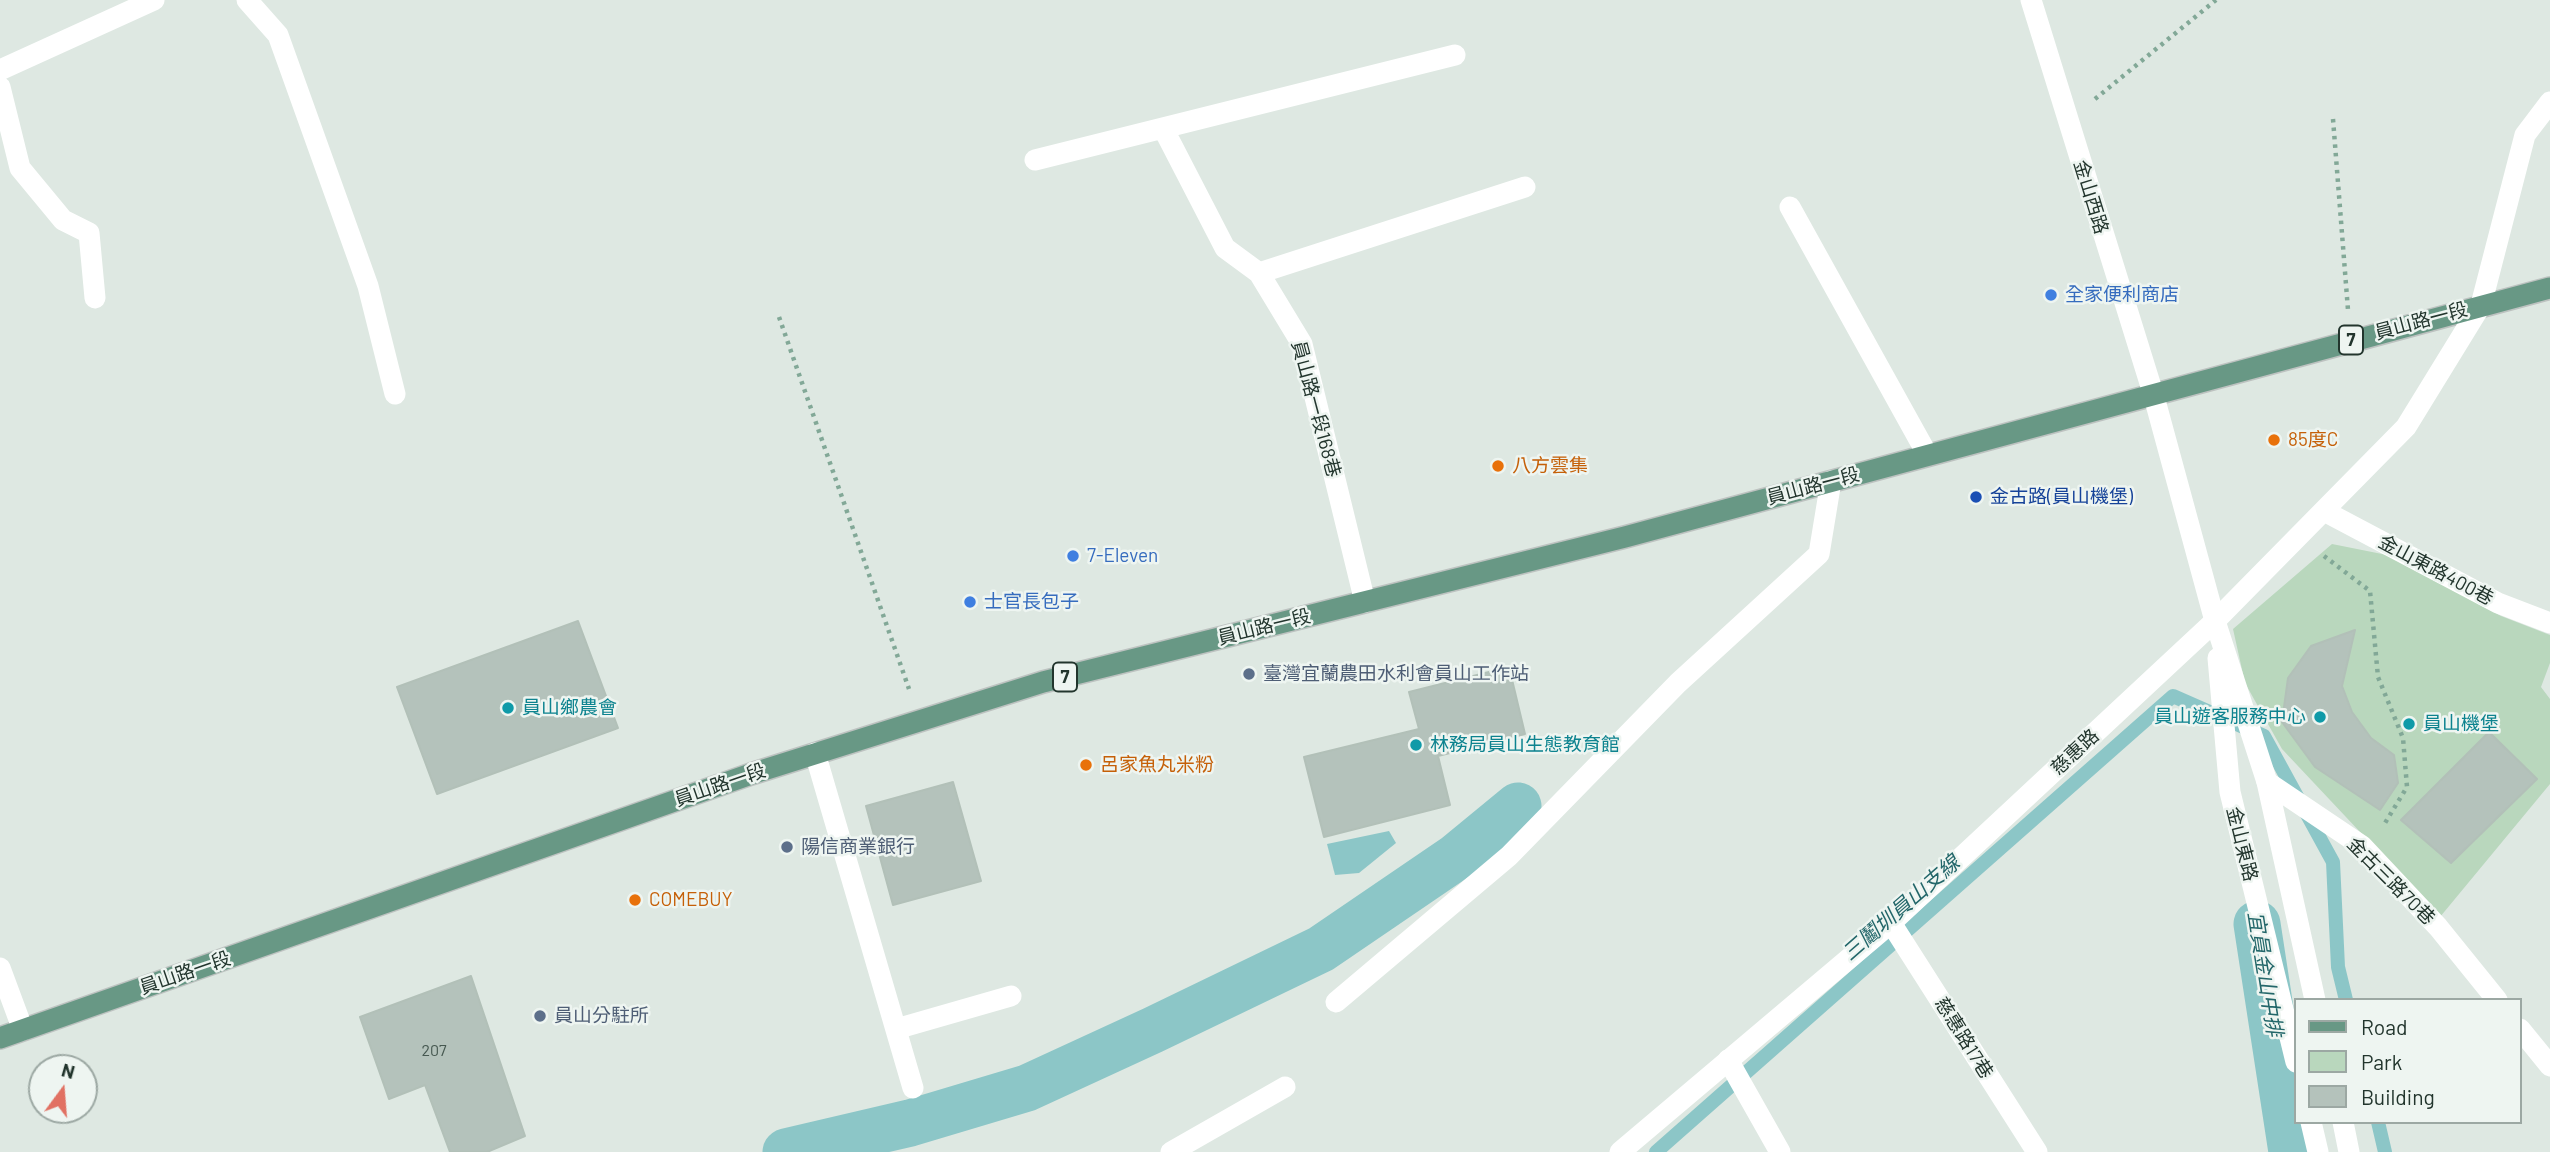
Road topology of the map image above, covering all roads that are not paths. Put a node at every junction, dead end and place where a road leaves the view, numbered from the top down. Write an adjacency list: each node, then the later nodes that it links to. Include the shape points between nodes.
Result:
1 (154, 0): 5 (street)
2 (247, 0): 17 (street, via 278,35 368,286)
3 (2031, 0): 16 (street, 金山西路)
4 (1455, 55): 8 (street)
5 (0, 69)
6 (0, 87): 14 (street, via 20,168 63,220 89,233)
7 (2550, 102): 15 (street, 慈惠路, via 2525,135)
8 (1163, 128): 9 (street); 12 (street, 員山路一段168巷, via 1224,247)
9 (1035, 160)
10 (1525, 187): 12 (street)
11 (1790, 207): 18 (street)
12 (1259, 273): 21 (street, 員山路一段168巷, via 1302,344)
13 (2550, 288): 15 (main road, 員山路一段 / 7)
14 (96, 298)
15 (2481, 305): 16 (main road, 員山路一段 / 7); 20 (street, 慈惠路, via 2406,427)
16 (2153, 393): 18 (main road, 員山路一段 / 7); 22 (street, 金山東路)
17 (395, 394)
18 (1927, 454): 19 (main road, 員山路一段 / 7)
19 (1831, 481): 21 (main road, 員山路一段 / 7); 31 (street, via 1819,554 1678,683 1509,856)
20 (2324, 510): 22 (street, 慈惠路); 23 (street, 金山東路400巷, via 2498,603)
21 (1365, 602): 24 (main road, 員山路一段 / 7, via 1043,682)
22 (2214, 621): 25 (street, 金山東路); 26 (street, 慈惠路); 36 (street, 金山東路, via 2230,792)
23 (2550, 623)
24 (816, 753): 32 (street); 33 (main road, 員山路一段 / 7)
25 (2267, 782): 29 (street, 金山東路); 30 (street, 金古三路70巷, via 2362,846 2438,927)
26 (1891, 923): 37 (street, 慈惠路); 46 (street, 慈惠路17巷)
27 (0, 968): 33 (street)
28 (1012, 996): 32 (street)
29 (2315, 998)
30 (2495, 998)
31 (1336, 1002)
32 (896, 1029): 40 (street)
33 (23, 1030): 35 (main road, 員山路一段 / 7)
34 (2522, 1031): 38 (street)
35 (0, 1038)
36 (2294, 1054)
37 (1728, 1060): 44 (street, 慈惠路); 45 (street)
38 (2550, 1066)
39 (1285, 1087): 43 (street)
40 (913, 1088)
41 (2311, 1124): 47 (street)
42 (2343, 1124): 48 (street)
43 (1171, 1152)
44 (1620, 1152)
45 (1780, 1152)
46 (2037, 1152)
47 (2318, 1152)
48 (2349, 1152)

